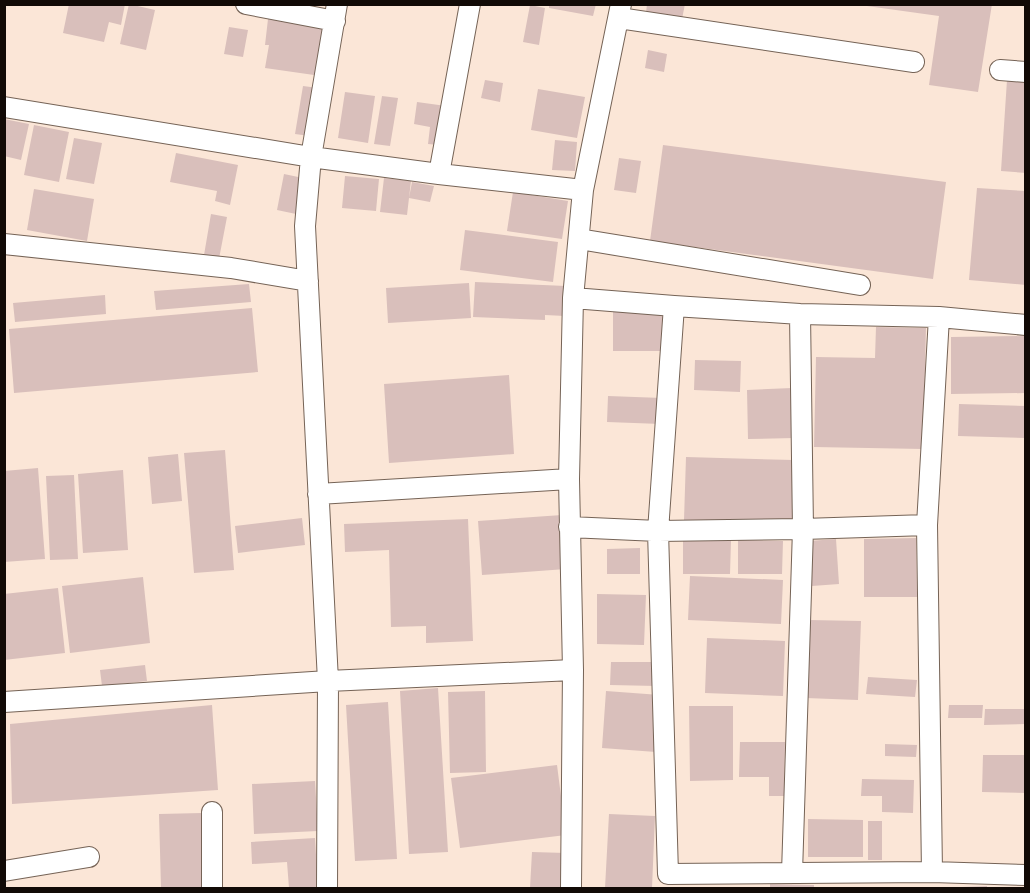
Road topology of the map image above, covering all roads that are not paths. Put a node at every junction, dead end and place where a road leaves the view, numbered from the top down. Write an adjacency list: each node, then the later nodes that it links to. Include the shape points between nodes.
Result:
1 (246, 4): 4 (street)
2 (470, 4): 10 (street)
3 (620, 11): 5 (street); 11 (street)
4 (336, 13): 9 (street)
5 (914, 62)
6 (1000, 70): 7 (street)
7 (1026, 72)
8 (4, 107): 9 (street)
9 (311, 157): 10 (street); 14 (street, via 305,226)
10 (439, 174): 11 (street)
11 (583, 190): 12 (street)
12 (579, 239): 15 (street); 16 (street)
13 (4, 244): 14 (street, via 231,268)
14 (308, 281): 22 (street)
15 (860, 285)
16 (573, 298): 17 (street); 21 (street)
17 (674, 306): 18 (street); 26 (street)
18 (800, 314): 19 (street); 25 (street)
19 (939, 318): 20 (street); 23 (street)
20 (1026, 325)
21 (569, 479): 22 (street); 24 (street)
22 (318, 494): 28 (street)
23 (927, 525): 25 (street); 33 (street)
24 (569, 527): 26 (street); 27 (street)
25 (803, 529): 26 (street); 34 (street)
26 (658, 531): 34 (street, via 668,873)
27 (573, 670): 28 (street); 38 (street)
28 (328, 681): 29 (street); 37 (street)
29 (4, 702)
30 (212, 812): 36 (street)
31 (89, 857): 32 (street)
32 (4, 871)
33 (932, 872): 34 (street); 35 (street)
34 (792, 873)
35 (1026, 874)
36 (212, 888)
37 (327, 888)
38 (571, 888)

